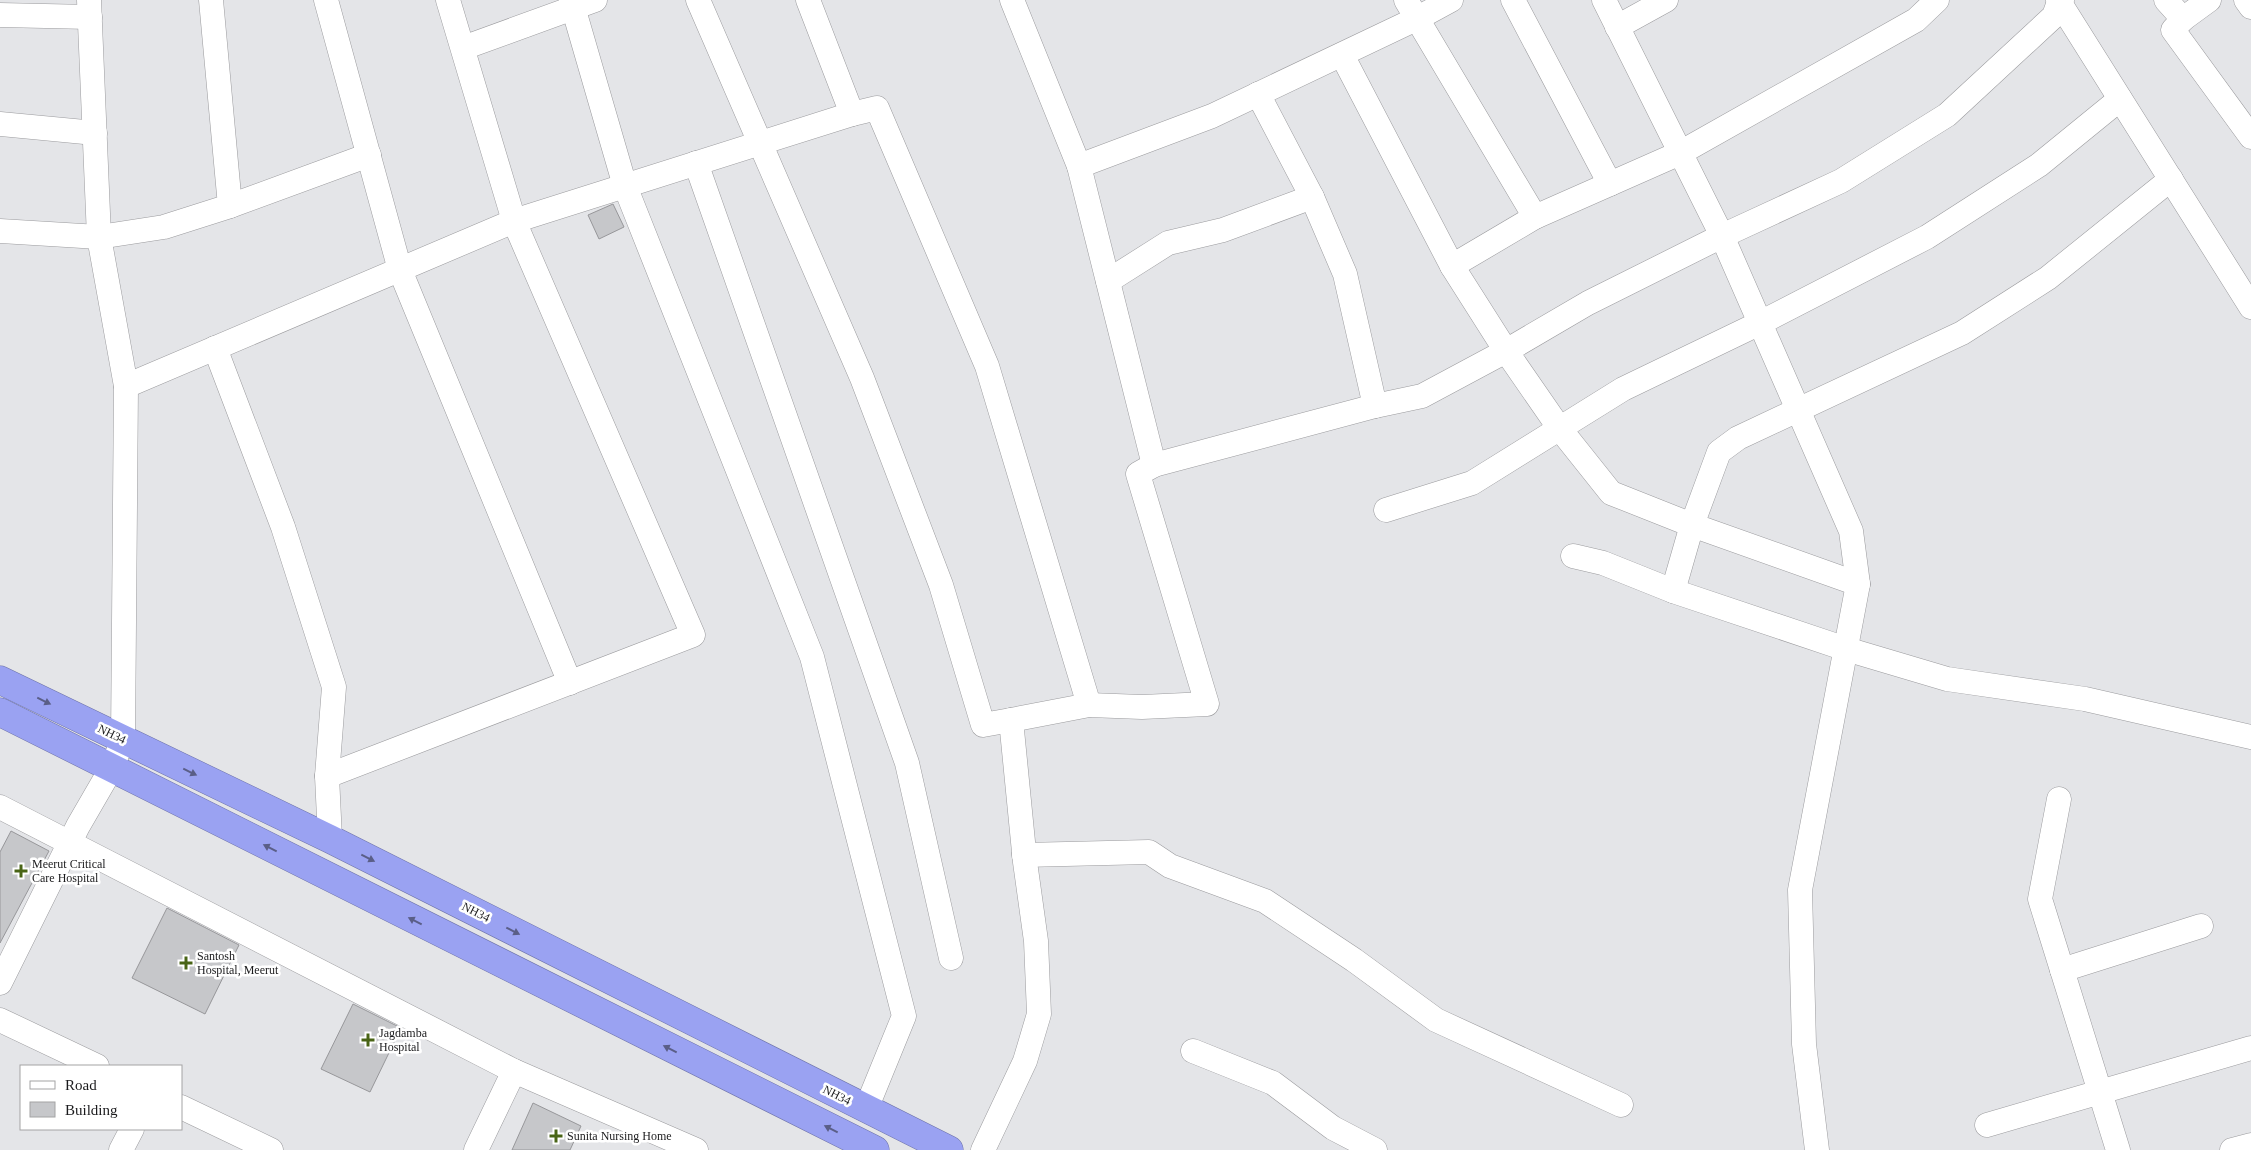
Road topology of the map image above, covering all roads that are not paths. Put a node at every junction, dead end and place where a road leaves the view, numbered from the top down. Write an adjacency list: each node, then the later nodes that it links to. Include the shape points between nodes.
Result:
1 (211, 0): 41 (street)
2 (326, 0): 34 (street)
3 (448, 0): 24 (street)
4 (595, 0): 17 (street)
5 (698, 0): 32 (street)
6 (808, 0): 28 (street)
7 (1012, 0): 36 (street)
8 (1451, 0): 20 (street)
9 (1513, 0): 38 (street)
10 (1604, 0): 23 (street)
11 (1666, 0): 23 (street)
12 (1937, 0): 33 (street, via 1916,20)
13 (2166, 0): 22 (street)
14 (2210, 0): 22 (street)
15 (2246, 0): 18 (street)
16 (2060, 1): 27 (street); 45 (street, via 2054,16 1947,115 1840,181)
17 (572, 4): 24 (street); 39 (street)
18 (2251, 7)
19 (89, 9): 21 (street); 30 (street)
20 (1411, 10): 25 (street); 42 (street)
21 (0, 14)
22 (2183, 19): 31 (street, via 2173,30)
23 (1617, 27): 33 (street)
24 (463, 48): 43 (street)
25 (1342, 54): 26 (street); 47 (street)
26 (1258, 94): 36 (street, via 1212,116); 40 (street)
27 (2120, 99): 37 (street); 51 (street, via 2038,164 1927,238)
28 (852, 114): 32 (street); 67 (street, via 877,108 987,366)
29 (0, 124): 30 (street)
30 (95, 133): 46 (street)
31 (2251, 138)
32 (759, 143): 35 (street); 69 (street, via 862,378 899,474 941,585 982,725)
33 (1680, 153): 38 (street); 45 (street)
34 (368, 155): 41 (street); 48 (street)
35 (696, 163): 39 (street); 82 (street, via 907,763)
36 (1079, 166): 49 (street)
37 (2171, 179): 50 (street); 56 (street, via 2048,278 1962,333)
38 (1610, 184): 42 (street)
39 (625, 186): 43 (street); 97 (street, via 812,657 904,1016)
40 (1312, 197): 49 (street, via 1223,230 1168,243); 55 (street, via 1346,274)
41 (230, 206): 46 (street, via 164,227)
42 (1536, 217): 47 (street)
43 (514, 221): 48 (street); 66 (street, via 693,635)
44 (0, 231): 46 (street)
45 (1722, 236): 51 (street); 53 (street, via 1588,303)
46 (99, 237): 54 (street)
47 (1452, 266): 53 (street)
48 (400, 270): 52 (street); 66 (street)
49 (1108, 281): 58 (street)
50 (2251, 307)
51 (1760, 324): 56 (street); 57 (street, via 1623,389)
52 (214, 348): 54 (street); 73 (street, via 283,526 334,687)
53 (1506, 351): 55 (street, via 1422,396); 57 (street)
54 (126, 386): 71 (street)
55 (1375, 406): 58 (street)
56 (1798, 409): 60 (street, via 1738,438 1719,452); 62 (street, via 1851,530)
57 (1560, 428): 59 (street, via 1472,483); 60 (street, via 1611,493)
58 (1154, 465): 67 (street, via 1138,474 1207,704)
59 (1386, 510)
60 (1692, 525): 62 (street); 63 (street)
61 (1573, 556): 63 (street, via 1603,563)
62 (1858, 584): 64 (street)
63 (1673, 590): 64 (street)
64 (1846, 649): 70 (street, via 1947,679 2085,699); 109 (street, via 1800,890 1804,1044)
65 (0, 680): 71 (highway, NH34 / NH34, one-way to 71)
66 (570, 683): 73 (street)
67 (1088, 705): 69 (street)
68 (0, 712): 72 (highway)
69 (1011, 720): 78 (street)
70 (2251, 737)
71 (123, 740): 72 (street); 76 (highway, NH34 / NH34, one-way to 76)
72 (111, 768): 77 (street); 81 (highway, one-way to 72)
73 (327, 776): 76 (street)
74 (2059, 799): 84 (street, via 2040,899)
75 (0, 807): 77 (street)
76 (330, 839): 79 (highway, NH34 / NH34, one-way to 79)
77 (70, 842): 85 (street); 93 (street)
78 (1024, 855): 95 (street, via 1150,852 1170,866 1264,900 1436,1020); 107 (street, via 1036,941 1039,1014 1025,1061)
79 (455, 902): 81 (highway); 83 (highway, NH34 / NH34, one-way to 83)
80 (2201, 926): 84 (street)
81 (440, 934): 86 (highway)
82 (951, 958)
83 (580, 965): 86 (highway); 88 (highway, NH34 / NH34)
84 (2062, 970): 94 (street)
85 (0, 983)
86 (566, 996): 91 (highway, one-way to 86)
87 (0, 1020): 92 (street)
88 (714, 1032): 91 (highway); 97 (highway, NH34 / NH34)
89 (2251, 1048): 94 (street)
90 (1193, 1051): 108 (street, via 1273,1083 1333,1128)
91 (698, 1063): 105 (highway, one-way to 91)
92 (95, 1065)
93 (514, 1071): 101 (street); 104 (street)
94 (2100, 1092): 98 (street); 110 (street)
95 (1621, 1105)
96 (182, 1107): 103 (street)
97 (866, 1109): 106 (highway, NH34 / NH34)
98 (1987, 1126)
99 (131, 1130): 102 (street)
100 (2251, 1145): 111 (street)
101 (693, 1149)
102 (121, 1150)
103 (271, 1150)
104 (476, 1150)
105 (875, 1150)
106 (949, 1150)
107 (983, 1150)
108 (1375, 1150)
109 (1817, 1150)
110 (2118, 1150)
111 (2232, 1150)

